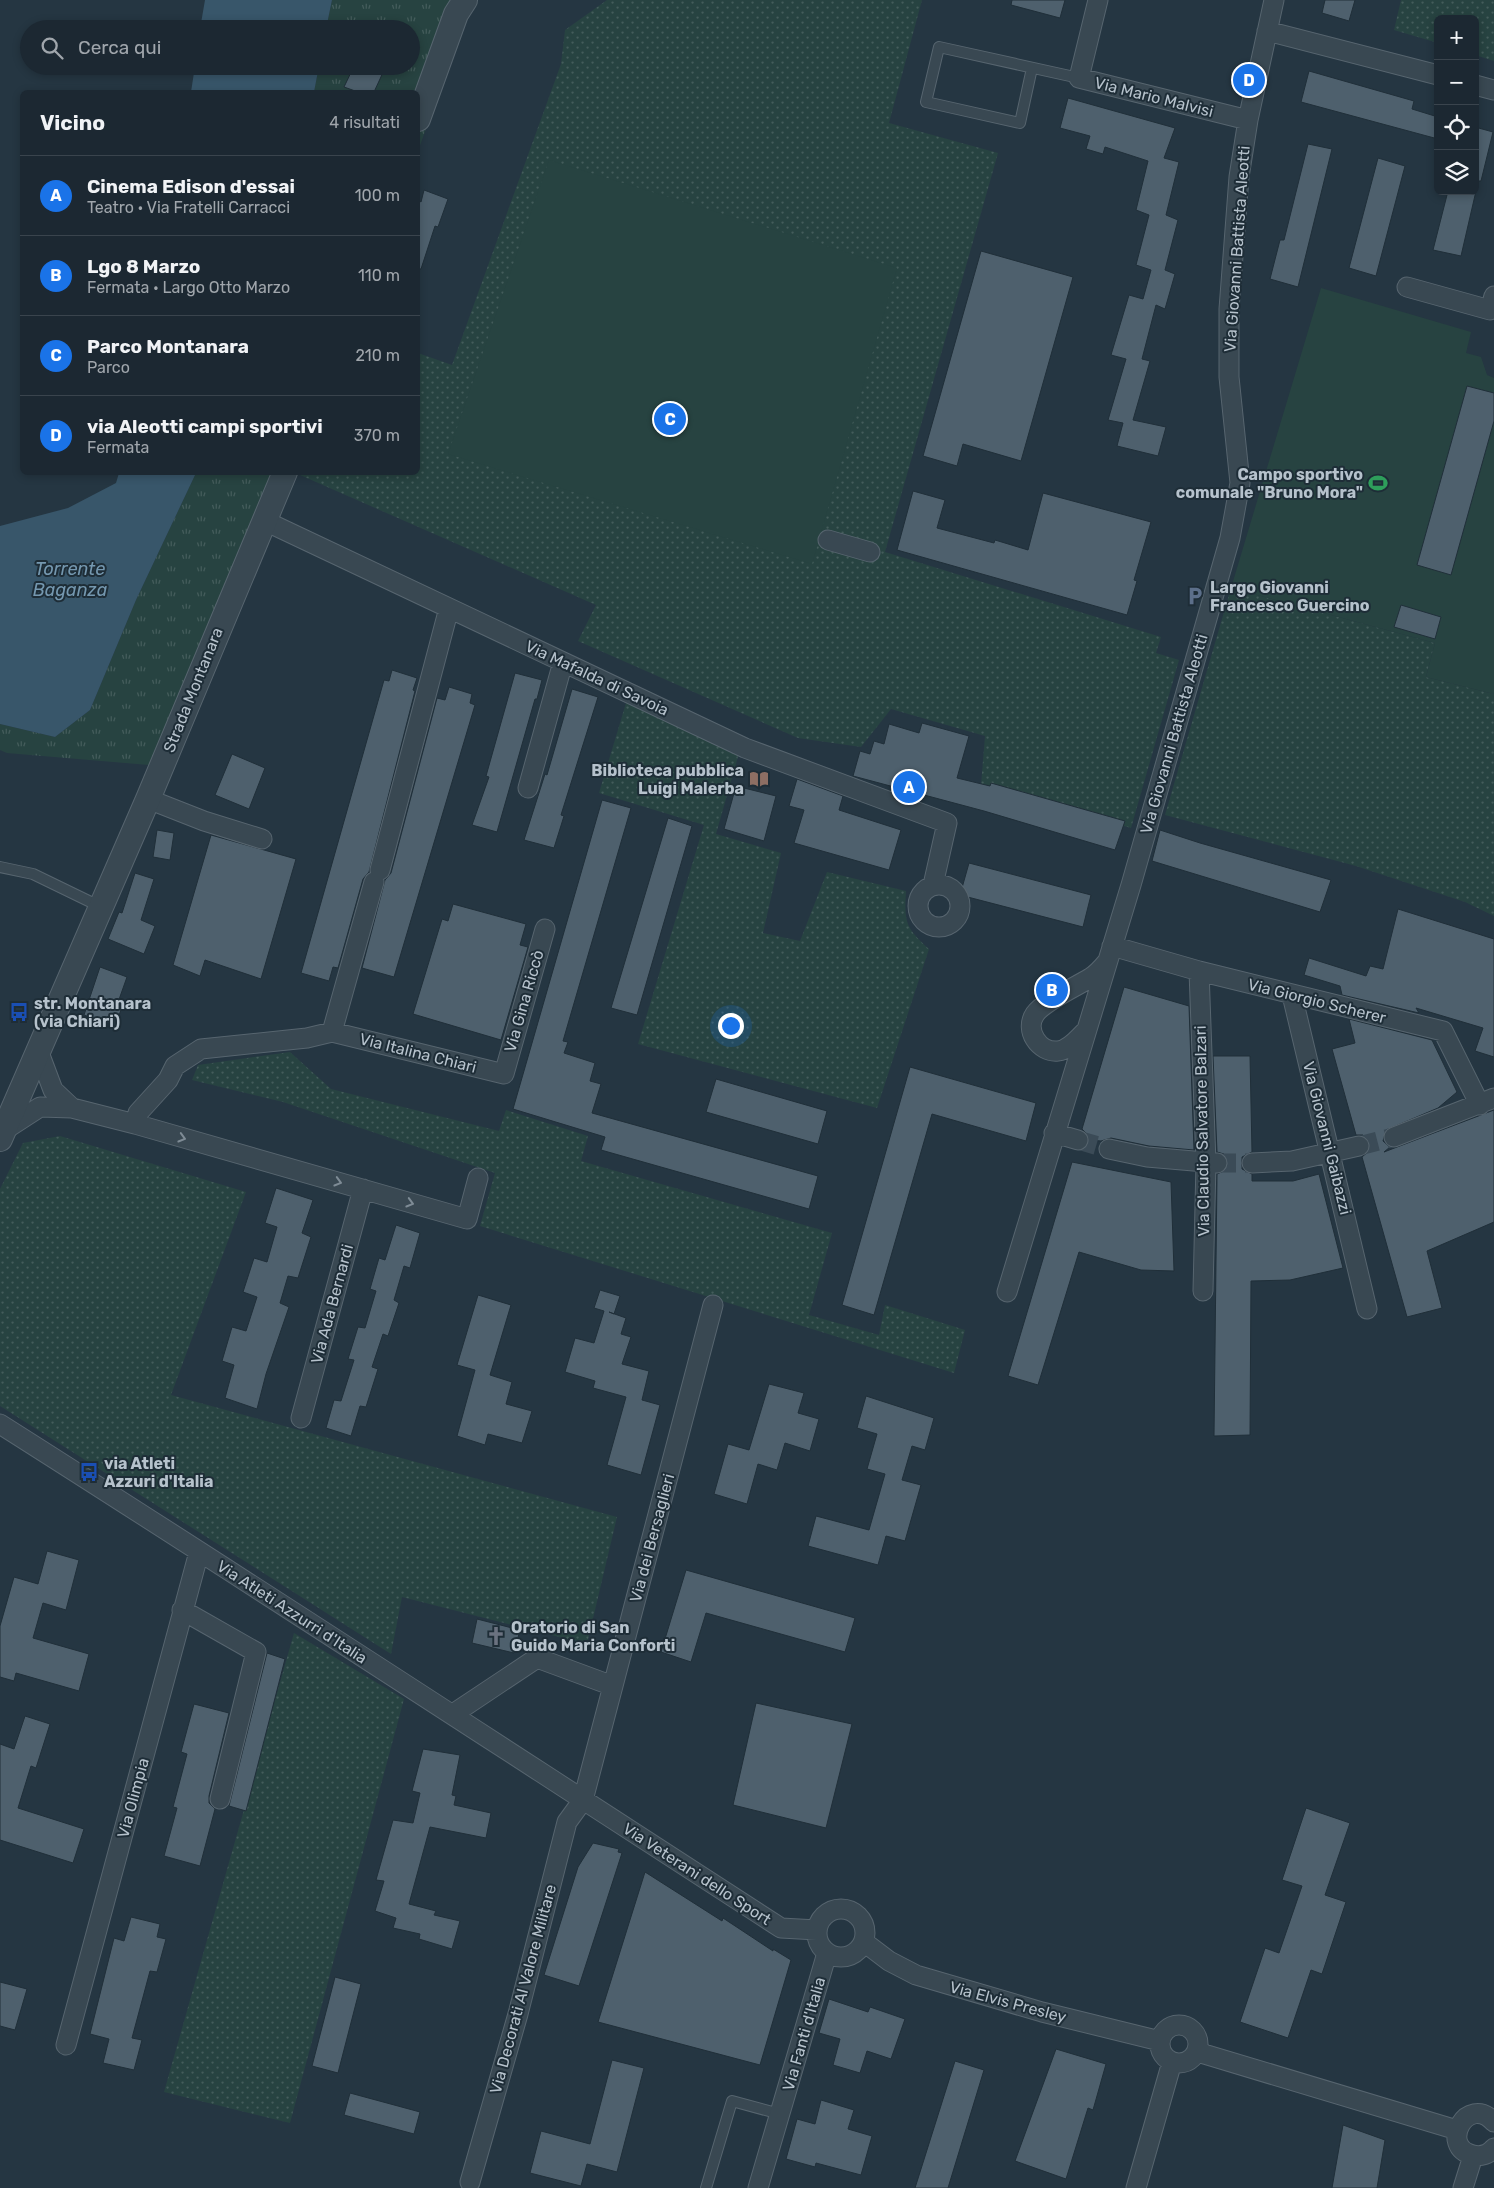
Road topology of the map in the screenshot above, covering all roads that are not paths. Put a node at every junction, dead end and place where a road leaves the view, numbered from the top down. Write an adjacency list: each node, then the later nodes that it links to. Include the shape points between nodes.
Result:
1 (465, 0): 10 (street, via 456,14)
2 (1098, 0): 7 (street, Via Mario Malvisi)
3 (1274, 0): 4 (street, Via Giovanni Battista Aleotti)
4 (1267, 31): 6 (street); 11 (street, Via Giovanni Battista Aleotti)
5 (1032, 68): 7 (lane, via 1020,123 926,102 939,47)
6 (1434, 74)
7 (1079, 78): 11 (street, Via Mario Malvisi)
8 (1479, 86): 9 (street)
9 (1494, 90)
10 (420, 113)
11 (1248, 120): 27 (street, Via Giovanni Battista Aleotti, via 1239,177 1229,310 1229,377 1240,483 1230,538)
12 (1407, 287): 13 (street, via 1490,310)
13 (1494, 296)
14 (284, 475): 15 (street, Strada Montanara)
15 (265, 521): 18 (street, Via Mafalda di Savoia); 21 (street, Strada Montanara)
16 (828, 540): 17 (street)
17 (870, 552)
18 (450, 608): 19 (street, Via Mafalda di Savoia); 31 (street)
19 (563, 662): 20 (street); 24 (street, Via Mafalda di Savoia, via 745,748 947,823)
20 (528, 788)
21 (148, 799): 22 (street); 25 (street, Strada Montanara)
22 (262, 840)
23 (0, 867): 25 (lane, via 33,874)
24 (933, 885)
25 (102, 907): 32 (street, Strada Montanara)
26 (545, 929): 33 (street, Via Gina Riccò)
27 (1110, 954): 28 (street, Via Giorgio Scherer); 30 (street, Via Giovanni Battista Aleotti); 30 (street, via 1093,976 1035,1014 1032,1032 1044,1048 1058,1051 1071,1046)
28 (1199, 971): 29 (street, Via Giorgio Scherer); 47 (street, Via Claudio Salvatore Balzari)
29 (1292, 995): 36 (street, Via Giorgio Scherer, via 1443,1032); 46 (street, Via Giovanni Gaibazzi)
30 (1087, 1030): 40 (street, Via Giovanni Battista Aleotti)
31 (332, 1032): 33 (street, Via Italina Chiari); 39 (street, Via Italina Chiari, via 307,1038 201,1049 175,1066 168,1080 138,1113)
32 (38, 1050): 34 (street, Strada Montanara); 35 (street)
33 (504, 1074)
34 (22, 1088): 35 (street); 37 (street); 41 (street, Strada Montanara)
35 (54, 1090): 38 (street)
36 (1487, 1102): 42 (street)
37 (40, 1107): 38 (street); 41 (street)
38 (72, 1108): 39 (street)
39 (135, 1124): 50 (street, one-way to 50)
40 (1054, 1134): 43 (street); 52 (street, Via Giovanni Battista Aleotti)
41 (2, 1135)
42 (1394, 1137)
43 (1078, 1140)
44 (1359, 1146): 46 (street)
45 (1109, 1149): 47 (street, via 1147,1157)
46 (1329, 1152): 48 (street, via 1292,1161); 54 (street, Via Giovanni Gaibazzi)
47 (1211, 1163): 51 (street, Via Claudio Salvatore Balzari)
48 (1252, 1163)
49 (478, 1178): 50 (street, one-way to 49, via 468,1219)
50 (363, 1189): 55 (street, Via Ada Bernardi)
51 (1203, 1291)
52 (1007, 1292)
53 (713, 1305): 59 (street, Via dei Bersaglieri)
54 (1367, 1309)
55 (302, 1418)
56 (0, 1424): 57 (street, Via Atleti Azzurri d'Italia)
57 (199, 1552): 58 (street, Via Olimpia); 60 (street, Via Atleti Azzurri d'Italia)
58 (182, 1610): 61 (street, via 256,1652); 67 (street, Via Olimpia)
59 (613, 1686): 60 (street, via 537,1658); 62 (street, Via dei Bersaglieri)
60 (453, 1714): 62 (street, Via Atleti Azzurri d'Italia)
61 (220, 1799)
62 (583, 1800): 63 (street, Via Veterani dello Sport, via 782,1928); 75 (street, Via Decorati Al Valore Militare, via 567,1822 518,2014)
63 (817, 1930): 64 (street, via 824,1915 839,1908 847,1909 855,1912 865,1926); 65 (street, via 819,1943)
64 (864, 1942): 65 (street, Via Fanti d'Italia, via 848,1956); 66 (street, Via Elvis Presley, via 889,1961 916,1975 1042,2012)
65 (827, 1953): 70 (street, Via Fanti d'Italia)
66 (1160, 2041): 68 (street, via 1171,2026 1184,2025 1195,2032); 69 (street, via 1162,2054)
67 (66, 2045)
68 (1198, 2050): 69 (street, via 1184,2063); 72 (street)
69 (1172, 2062): 78 (street)
70 (780, 2114): 76 (lane, via 732,2101); 77 (street, Via Fanti d'Italia)
71 (1494, 2122): 72 (street, via 1486,2115 1472,2114 1460,2123)
72 (1457, 2130): 74 (street, via 1456,2137 1462,2149)
73 (1494, 2148): 74 (street, via 1487,2154)
74 (1473, 2156): 79 (street)
75 (470, 2182)
76 (706, 2188)
77 (758, 2188)
78 (1136, 2188)
79 (1463, 2188)

